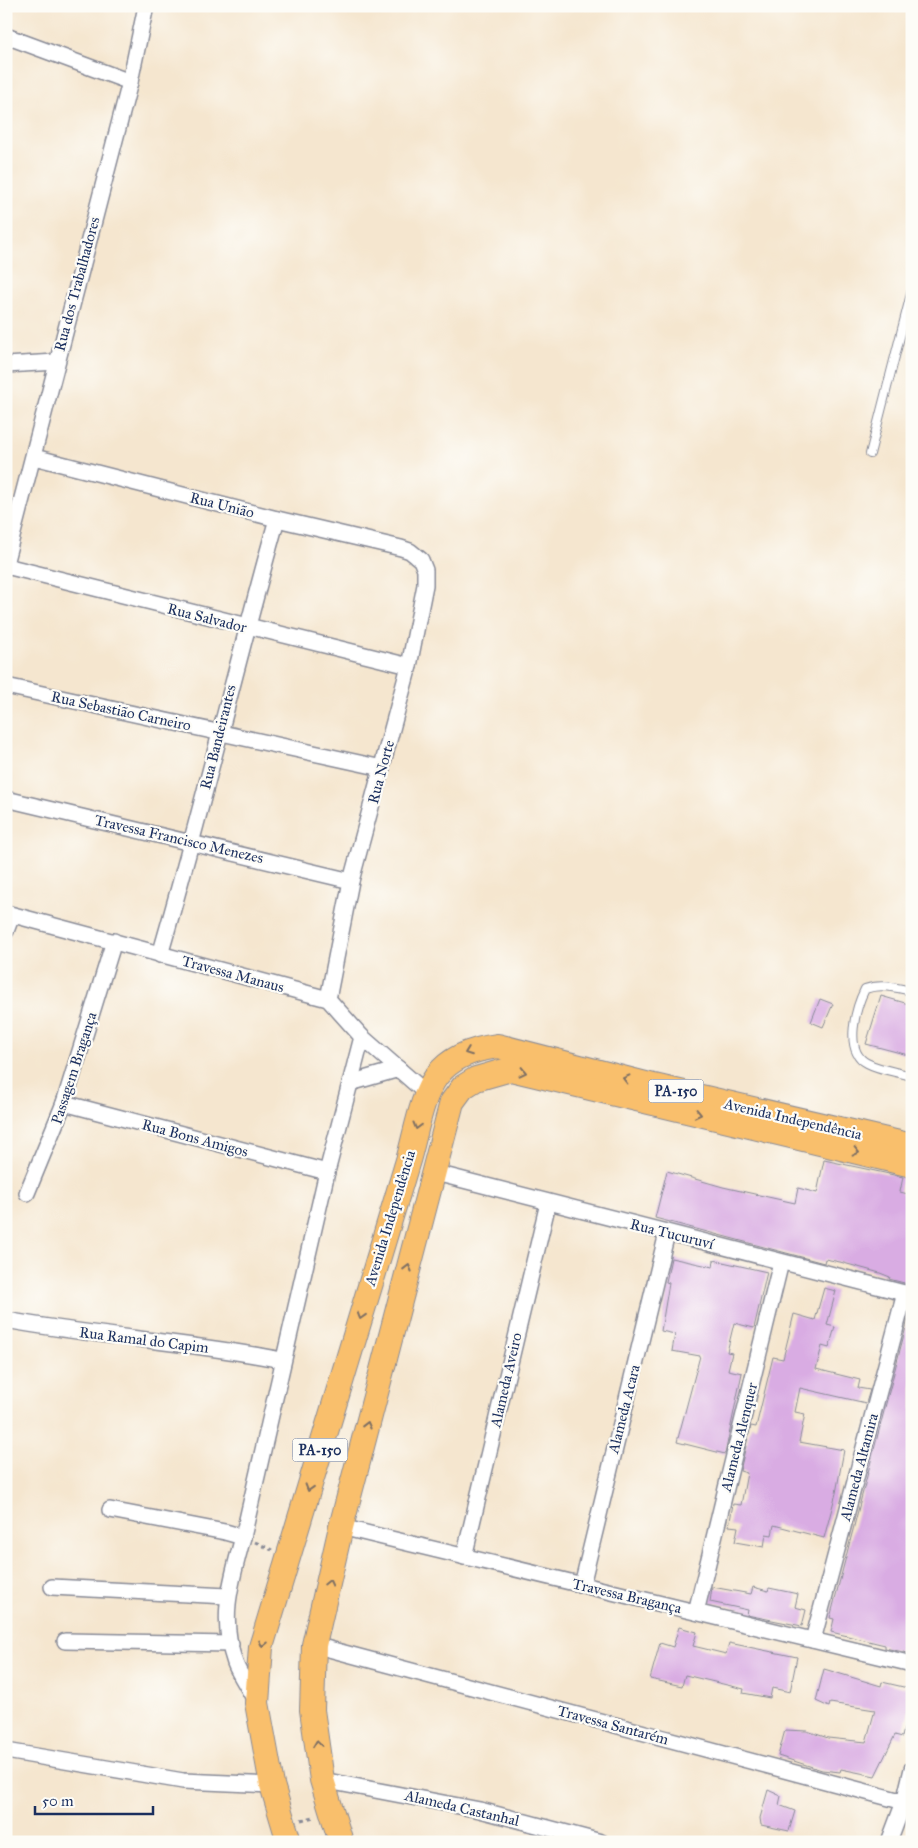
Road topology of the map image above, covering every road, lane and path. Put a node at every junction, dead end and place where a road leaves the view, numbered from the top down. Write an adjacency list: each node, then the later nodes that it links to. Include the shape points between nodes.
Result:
1 (146, 6): 3 (street, Rua dos Trabalhadores)
2 (6, 36): 3 (street)
3 (130, 82): 5 (street, Rua dos Trabalhadores)
4 (912, 290): 7 (lane)
5 (56, 362): 6 (street); 8 (street, Rua dos Trabalhadores)
6 (6, 365)
7 (870, 454)
8 (34, 457): 9 (street, Rua União); 11 (street, Rua dos Trabalhadores)
9 (277, 519): 10 (street, Rua União); 13 (street, Rua Bandeirantes)
10 (410, 551): 14 (street, Rua Norte, via 421,560 426,570)
11 (6, 560)
12 (6, 566): 13 (street, Rua Salvador)
13 (246, 628): 14 (street, Rua Salvador); 16 (street, Rua Bandeirantes)
14 (409, 666): 17 (street, Rua Norte)
15 (6, 686): 16 (street, Rua Sebastião Carneiro)
16 (219, 732): 17 (street, Rua Sebastião Carneiro); 19 (street, Rua Bandeirantes)
17 (382, 768): 20 (street, Rua Norte)
18 (6, 799): 19 (street, Travessa Francisco Menezes)
19 (193, 842): 20 (street, Travessa Francisco Menezes); 24 (street, Rua Bandeirantes)
20 (351, 881): 26 (street, Rua Norte)
21 (9, 914): 22 (street); 23 (street, Travessa Manaus)
22 (6, 931)
23 (114, 941): 24 (street, Travessa Manaus); 32 (street, Passagem Bragança)
24 (160, 955): 26 (street, Travessa Manaus)
25 (912, 990): 29 (lane, via 886,986 865,989 853,1031 856,1049 866,1063)
26 (328, 999): 27 (street)
27 (362, 1036): 28 (street); 30 (street)
28 (399, 1069): 30 (street); 31 (street)
29 (912, 1076)
30 (350, 1082): 35 (street)
31 (426, 1093): 33 (main road, Avenida Independência / PA-150, one-way to 31, via 498,1046 476,1049 443,1067); 57 (main road, Avenida Independência / PA-150, one-way to 57, via 262,1647)
32 (64, 1103): 35 (street, Rua Bons Amigos); 37 (street, Passagem Bragança)
33 (912, 1146)
34 (912, 1166): 36 (main road, Avenida Independência / PA-150, one-way to 34, via 452,1102 476,1079 511,1069)
35 (327, 1172): 43 (street)
36 (432, 1172): 38 (street, Rua Tucuruví); 45 (main road, Avenida Independência / PA-150, one-way to 36)
37 (27, 1193)
38 (548, 1203): 39 (street, Rua Tucuruví); 47 (street, Alameda Aveiro)
39 (667, 1233): 40 (street, Rua Tucuruví); 48 (street, Alameda Acara)
40 (781, 1262): 41 (street, Rua Tucuruví); 51 (street, Alameda Alenquer)
41 (908, 1294): 52 (street, Alameda Altamira)
42 (6, 1320): 43 (street, Rua Ramal do Capim)
43 (282, 1360): 46 (street)
44 (110, 1510): 46 (street)
45 (341, 1527): 47 (street, Travessa Bragança); 55 (main road, Avenida Independência / PA-150, one-way to 45)
46 (243, 1537): 50 (street)
47 (464, 1557): 48 (street, Travessa Bragança)
48 (582, 1585): 51 (street, Travessa Bragança)
49 (52, 1587): 50 (street)
50 (227, 1596): 54 (street)
51 (696, 1612): 52 (street, Travessa Bragança)
52 (813, 1640): 56 (street, Travessa Bragança)
53 (65, 1641): 54 (street)
54 (231, 1644): 57 (street, via 236,1663)
55 (314, 1645): 60 (main road, Avenida Independência / PA-150, one-way to 55, via 312,1710); 62 (street, Travessa Santarém)
56 (912, 1664)
57 (257, 1704): 61 (main road, Avenida Independência / PA-150)
58 (6, 1750): 61 (street, via 182,1781)
59 (912, 1769): 62 (street)
60 (322, 1780): 63 (main road, Avenida Independência / PA-150); 66 (street, Alameda Castanhal, via 480,1810)
61 (272, 1785): 64 (main road, Avenida Independência / PA-150)
62 (908, 1803): 67 (street)
63 (332, 1812): 64 (path); 65 (main road, Avenida Independência / PA-150)
64 (286, 1833)
65 (341, 1842)
66 (601, 1842)
67 (889, 1842)

